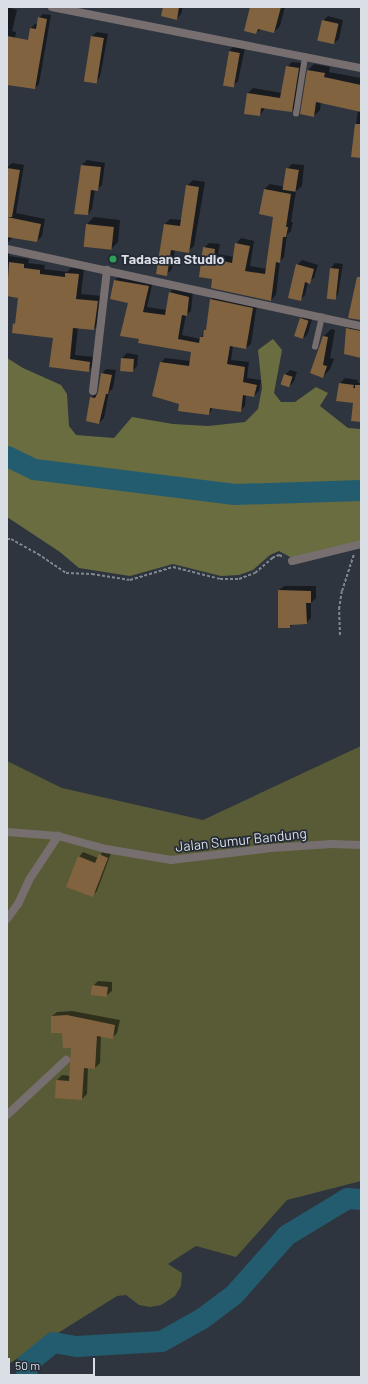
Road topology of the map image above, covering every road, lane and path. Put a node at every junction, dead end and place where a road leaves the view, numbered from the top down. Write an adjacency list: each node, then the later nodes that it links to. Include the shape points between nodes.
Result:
1 (52, 7): 2 (street)
2 (305, 57): 3 (street); 4 (lane)
3 (361, 68)
4 (296, 114)
5 (7, 250): 6 (street)
6 (107, 270): 7 (street); 10 (street)
7 (322, 317): 8 (street); 9 (lane)
8 (361, 326)
9 (316, 347)
10 (93, 391)
11 (7, 539): 13 (path, via 38,554 66,573 130,580 173,567 229,580 240,579 255,573 279,555)
12 (359, 545): 13 (street); 14 (path, via 342,591 339,609)
13 (292, 561)
14 (340, 635)
15 (7, 832): 16 (street, Jalan Sumur Bandung)
16 (58, 836): 17 (street, Jalan Sumur Bandung, via 106,849 171,860 271,848); 18 (street)
17 (361, 845)
18 (7, 919)
19 (66, 1060): 20 (street)
20 (7, 1115)

